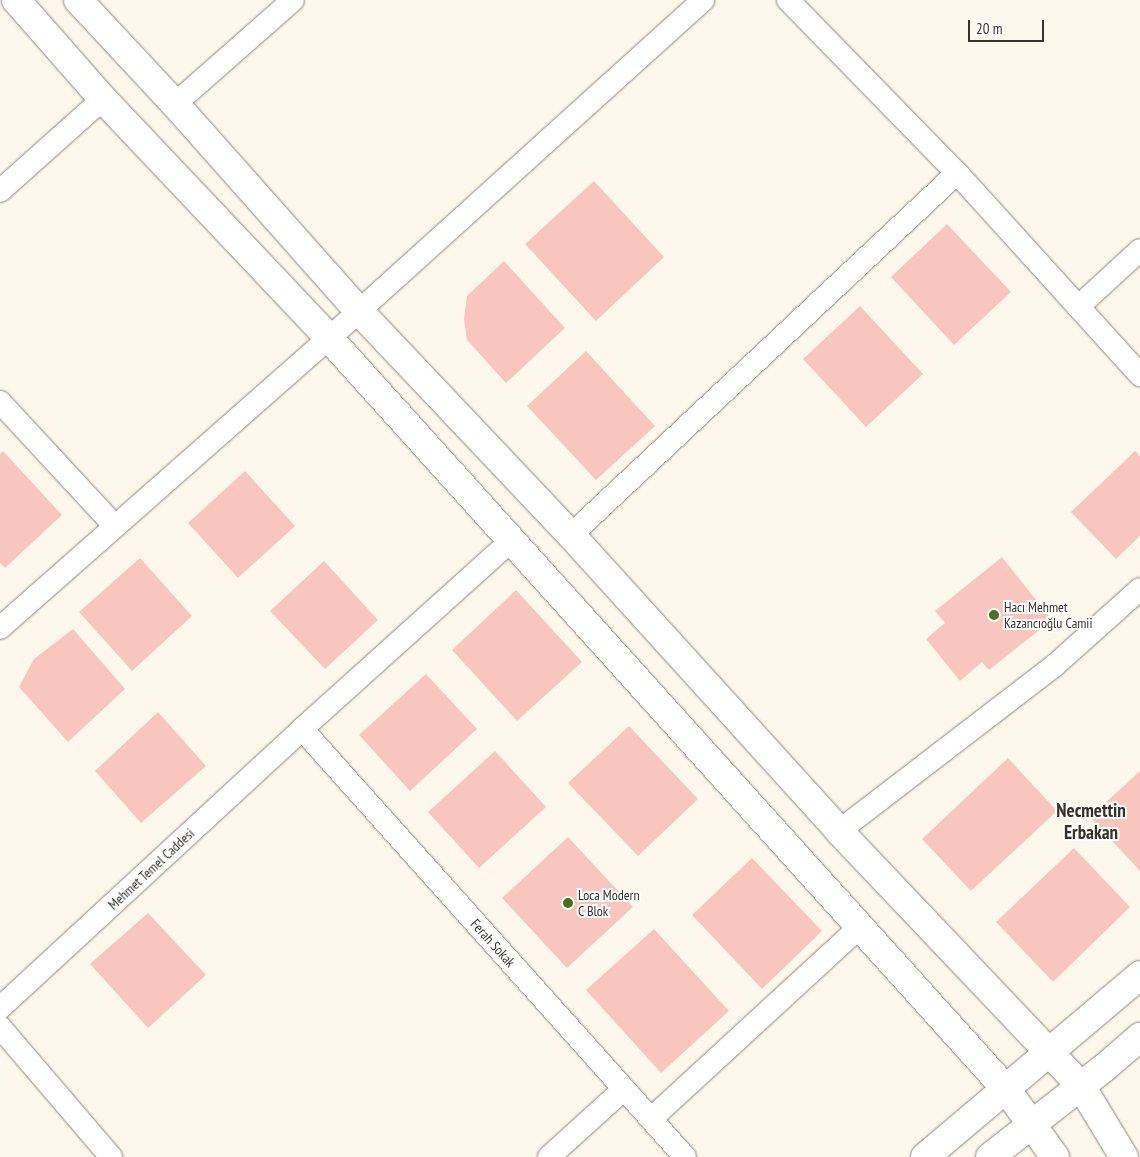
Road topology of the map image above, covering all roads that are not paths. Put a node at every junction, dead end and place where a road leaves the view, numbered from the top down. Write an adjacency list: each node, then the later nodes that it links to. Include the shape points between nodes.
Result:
1 (16, 0): 6 (street)
2 (78, 0): 7 (street)
3 (293, 0): 7 (street)
4 (703, 0): 12 (street)
5 (788, 0): 8 (street)
6 (103, 99): 9 (street); 13 (street)
7 (176, 104): 12 (street)
8 (957, 173): 11 (street); 17 (street)
9 (0, 192)
10 (1140, 250): 11 (street)
11 (1078, 308): 14 (street)
12 (360, 311): 13 (street); 17 (street)
13 (328, 337): 16 (street); 18 (street)
14 (1140, 375)
15 (0, 402): 16 (street)
16 (114, 526): 20 (street)
17 (571, 535): 22 (street)
18 (511, 540): 21 (street, Mehmet Temel Caddesi); 23 (street)
19 (1140, 589): 22 (street, via 1054,666)
20 (0, 628)
21 (302, 729): 25 (street, Mehmet Temel Caddesi); 30 (street, Ferah Sokak)
22 (839, 830): 28 (street)
23 (859, 928): 31 (street); 32 (street)
24 (1140, 975): 28 (street)
25 (0, 1008)
26 (0, 1027): 34 (street)
27 (1140, 1037): 29 (street)
28 (1049, 1052): 29 (street); 31 (street)
29 (1081, 1086): 33 (street); 40 (street)
30 (624, 1089): 32 (street, Ferah Sokak); 35 (street)
31 (1006, 1089): 33 (street); 37 (street)
32 (651, 1119): 36 (street, Ferah Sokak)
33 (1032, 1124): 38 (street); 39 (street)
34 (111, 1157)
35 (549, 1157)
36 (685, 1157)
37 (925, 1157)
38 (990, 1157)
39 (1055, 1157)
40 (1124, 1157)

